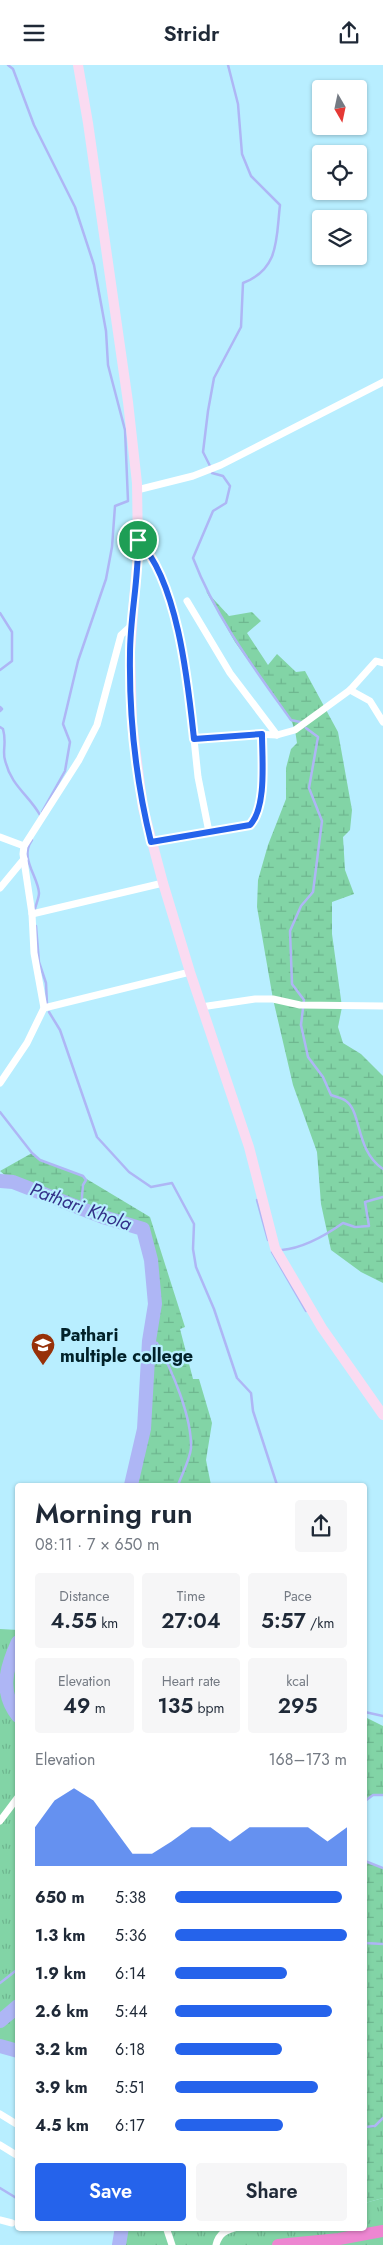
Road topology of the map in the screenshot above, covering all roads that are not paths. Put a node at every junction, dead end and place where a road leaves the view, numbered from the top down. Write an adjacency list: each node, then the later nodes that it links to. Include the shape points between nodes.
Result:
1 (78, 65): 3 (street, via 128,402)
2 (383, 383): 3 (street, via 221,465 193,476)
3 (137, 489): 4 (street)
4 (138, 540): 6 (street); 12 (street, via 148,549 158,568 169,602 186,669)
5 (187, 601): 11 (street, via 230,673)
6 (132, 625): 15 (street, via 132,724); 16 (street, via 122,635 97,725 79,760)
7 (383, 663): 8 (street, via 376,661)
8 (350, 689): 9 (street, via 370,701); 11 (street, via 296,730)
9 (383, 722)
10 (262, 734): 11 (street); 12 (street); 13 (street, via 261,794 253,821 250,825)
11 (277, 735)
12 (194, 739): 13 (street)
13 (209, 832): 15 (street)
14 (0, 837): 16 (street)
15 (151, 843): 18 (street)
16 (24, 846): 17 (street)
17 (24, 859): 19 (street); 20 (street)
18 (162, 883): 20 (street); 21 (street)
19 (0, 888)
20 (32, 914): 24 (street, via 34,953)
21 (190, 972): 23 (street); 24 (street)
22 (383, 1006): 23 (street, via 302,1005 256,999)
23 (201, 1007): 26 (street, via 249,1147 275,1248 322,1328)
24 (44, 1008): 25 (street, via 27,1043)
25 (0, 1083)
26 (383, 1415)
27 (15, 1801): 28 (street)
28 (0, 1821)
29 (0, 2114): 30 (street)
30 (15, 2123)
31 (0, 2145): 32 (street)
32 (15, 2154)
33 (0, 2220): 34 (street)
34 (12, 2223)
35 (167, 2231): 38 (street)
36 (226, 2231): 39 (street, via 218,2237)
37 (383, 2231): 40 (highway)
38 (172, 2245)
39 (216, 2245)
40 (278, 2245)

